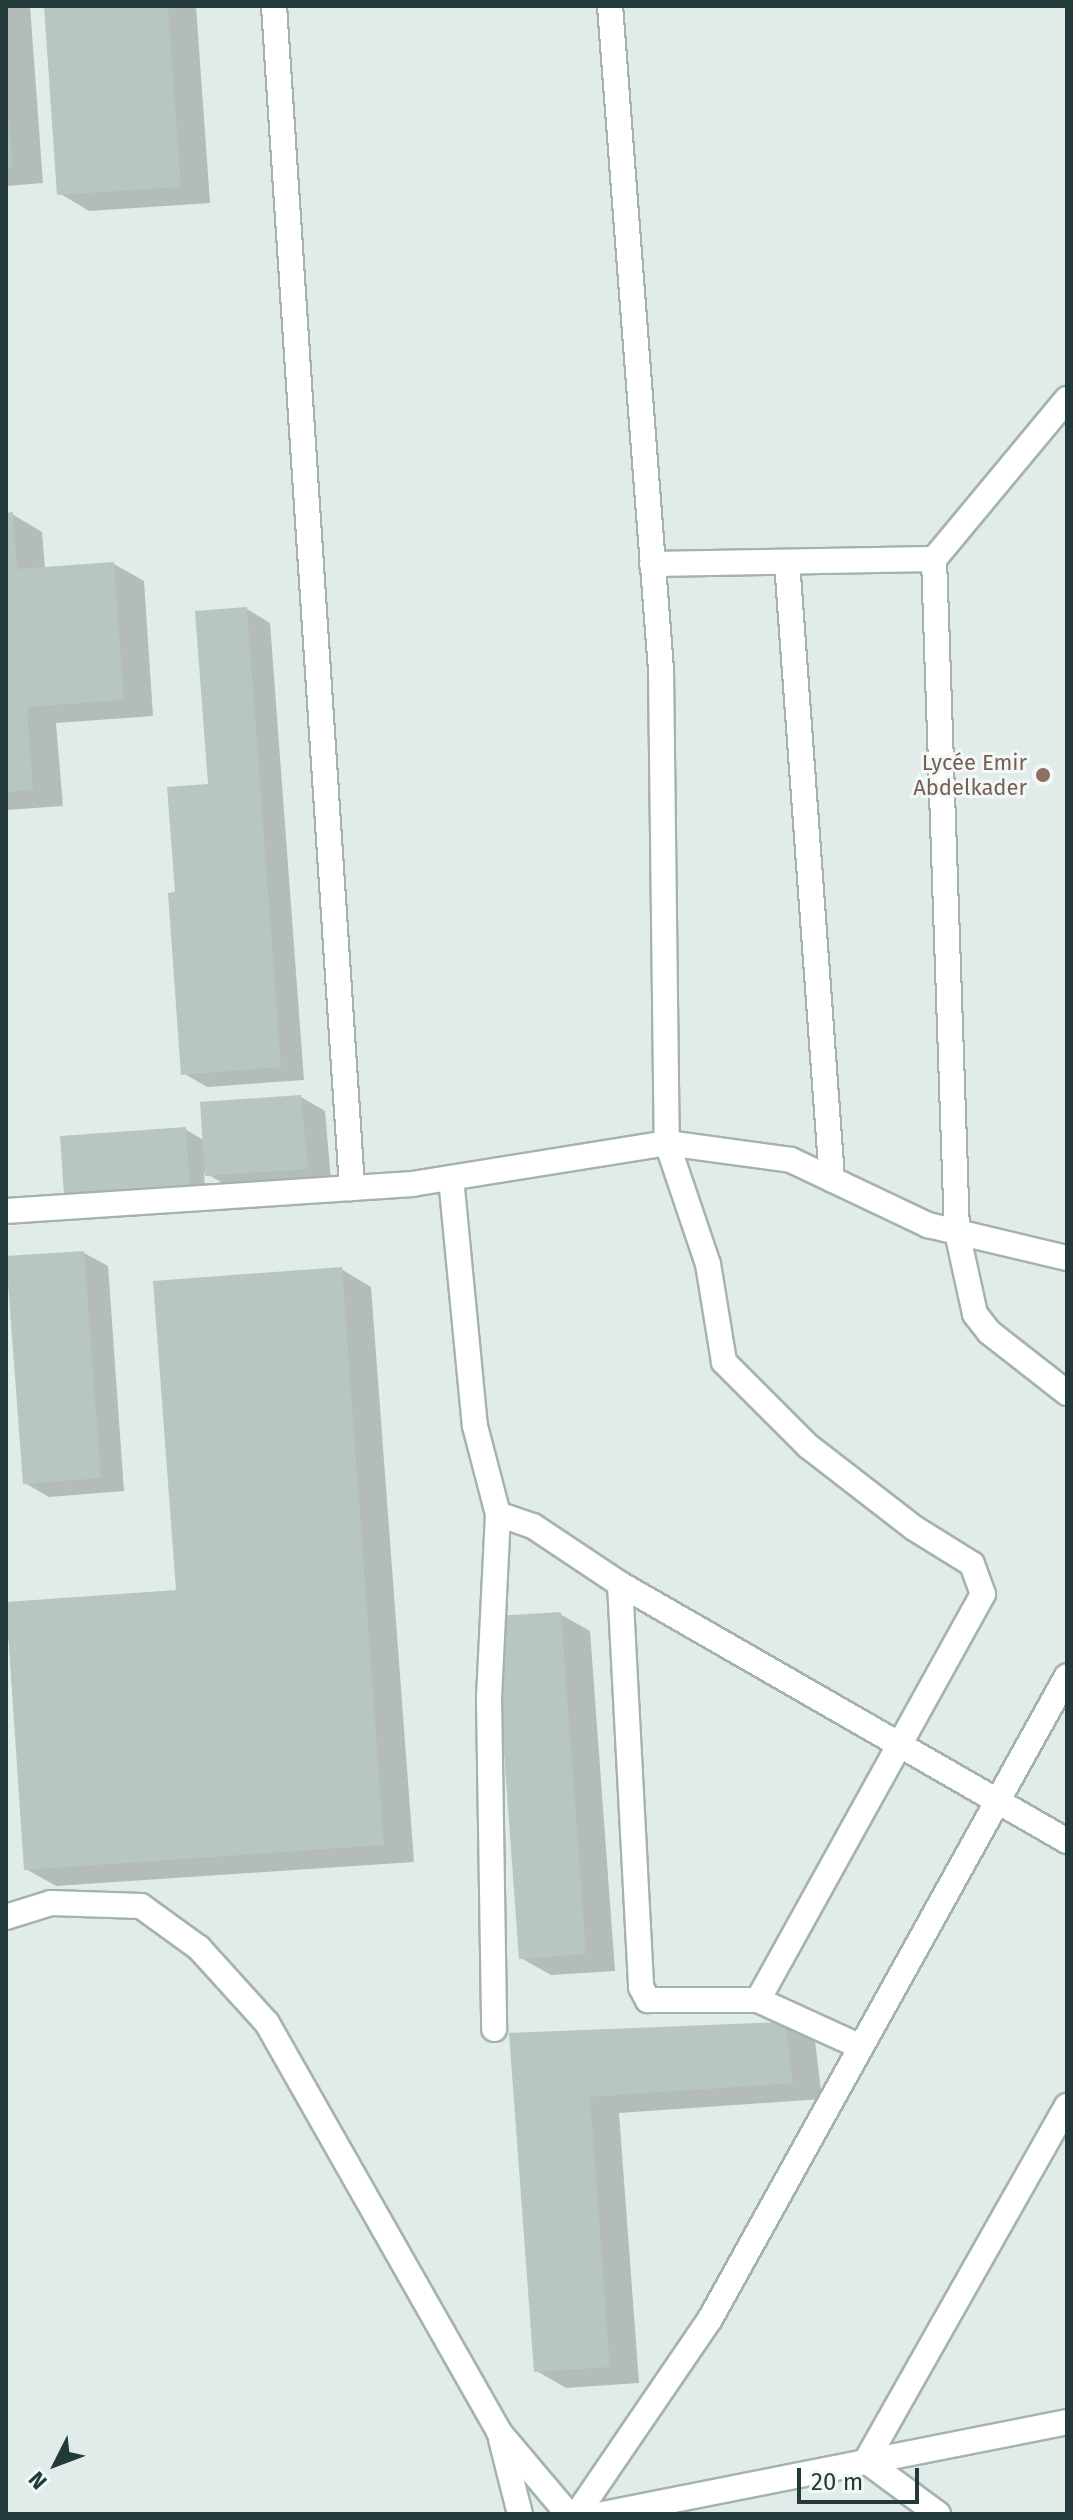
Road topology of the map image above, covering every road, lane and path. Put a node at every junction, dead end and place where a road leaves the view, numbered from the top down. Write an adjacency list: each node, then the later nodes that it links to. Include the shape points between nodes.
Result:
1 (274, 6): 10 (street)
2 (610, 6): 6 (street)
3 (1067, 399): 4 (street)
4 (934, 559): 5 (street); 12 (street)
5 (787, 562): 6 (street); 9 (street)
6 (652, 564): 7 (street, via 661,671)
7 (667, 1143): 8 (street); 9 (street, via 791,1160); 18 (street, via 708,1264 724,1362 808,1446 914,1528 959,1554 981,1579 977,1609)
8 (451, 1178): 10 (street); 15 (street, via 475,1426)
9 (832, 1179): 12 (street, via 928,1225)
10 (352, 1188): 11 (street)
11 (6, 1211)
12 (957, 1232): 13 (street); 14 (street, via 975,1314 989,1332)
13 (1067, 1258)
14 (1067, 1393)
15 (498, 1514): 16 (street, via 533,1526); 23 (street, via 489,1698)
16 (620, 1584): 18 (street); 22 (street, via 641,1987 648,2000)
17 (1067, 1676): 19 (street)
18 (900, 1748): 19 (street); 22 (street)
19 (996, 1803): 20 (street); 24 (street)
20 (1067, 1841)
21 (6, 1917): 27 (street, via 51,1903 141,1906 199,1948 267,2023)
22 (758, 2000): 24 (street)
23 (494, 2029)
24 (861, 2047): 31 (street, via 710,2319)
25 (1067, 2106): 28 (street)
26 (1067, 2422): 28 (street)
27 (499, 2432): 29 (street); 30 (street)
28 (866, 2461): 32 (street); 33 (street)
29 (520, 2514)
30 (568, 2514)
31 (577, 2514)
32 (603, 2514)
33 (938, 2514)

